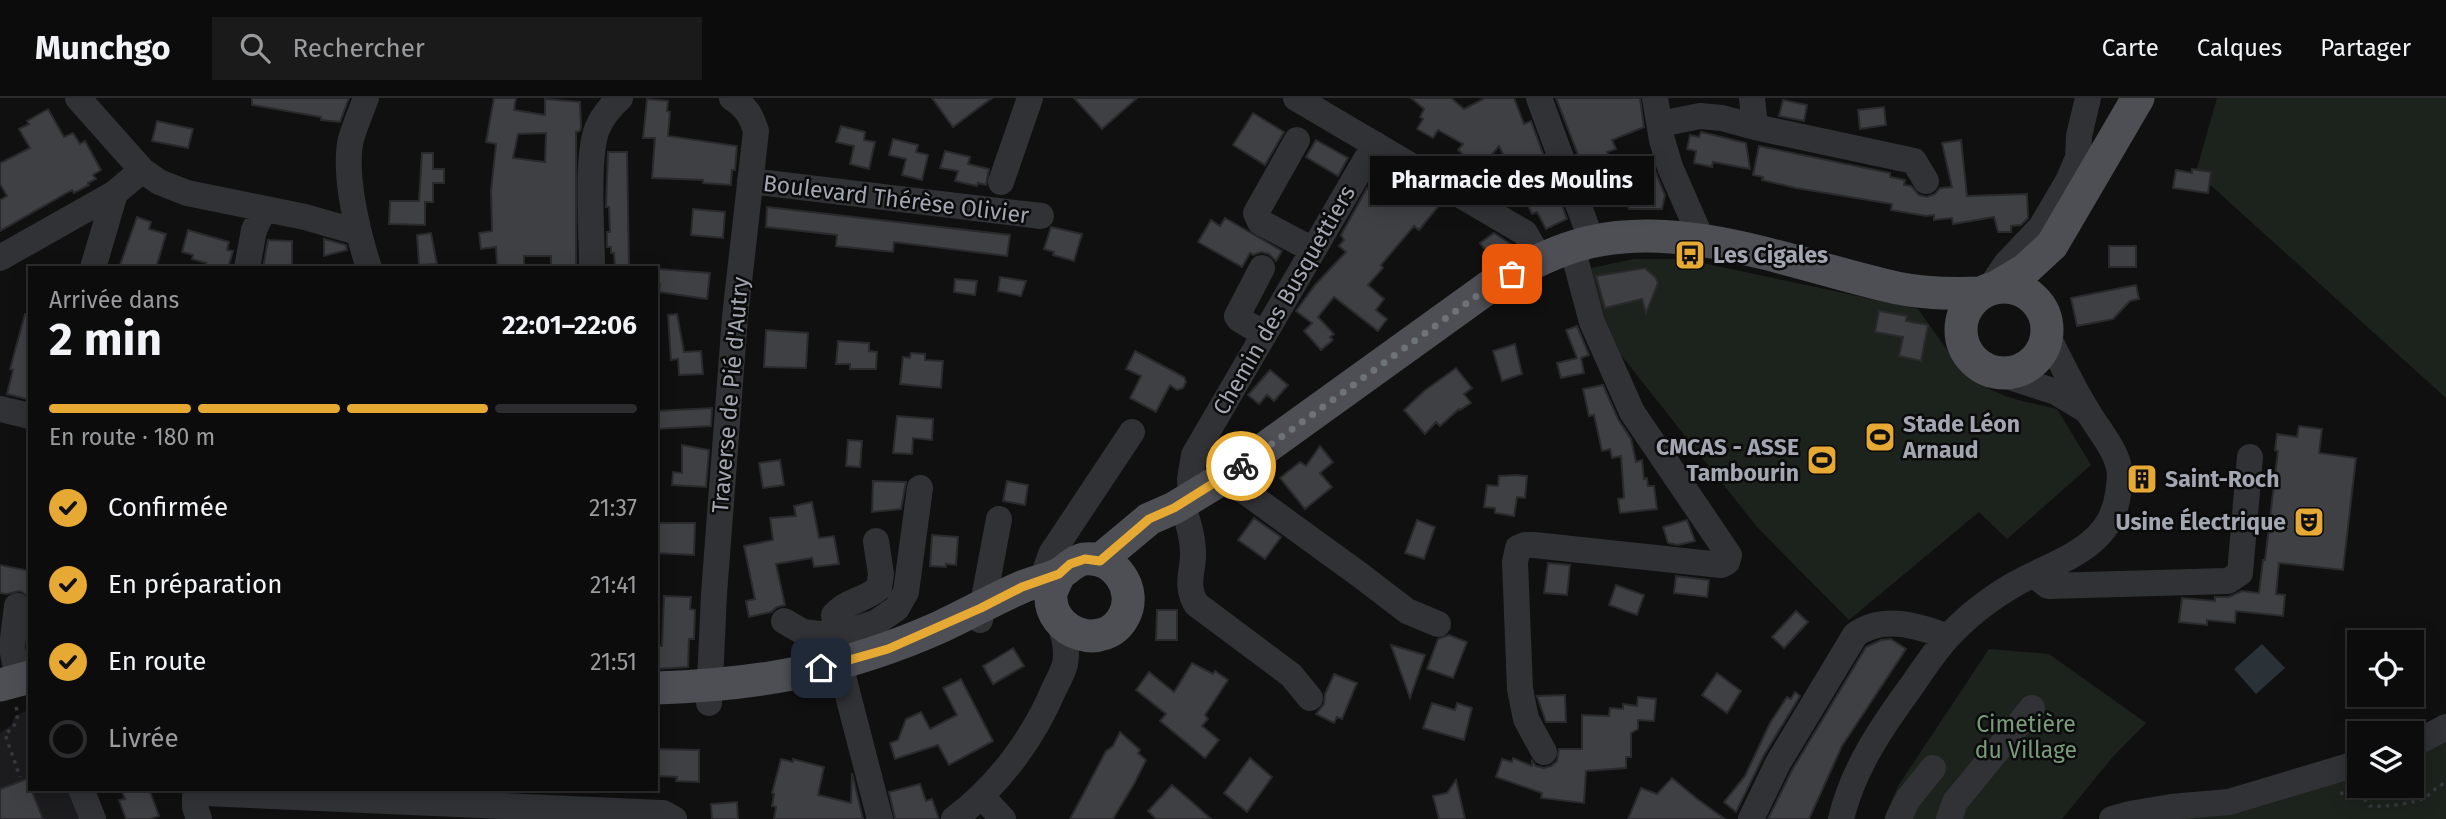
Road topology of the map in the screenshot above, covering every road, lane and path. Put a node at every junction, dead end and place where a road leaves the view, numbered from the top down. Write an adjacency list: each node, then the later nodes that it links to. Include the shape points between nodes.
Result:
1 (78, 98): 16 (street)
2 (366, 98): 23 (street, via 351,141 349,166)
3 (620, 98): 33 (street, via 597,130 592,153)
4 (732, 98): 17 (street, Traverse de Pié d'Autry, via 752,116 756,131)
5 (1030, 98): 19 (street)
6 (1296, 98): 15 (street)
7 (1539, 98): 25 (street)
8 (1655, 98): 12 (street)
9 (1752, 98): 13 (street)
10 (2088, 98): 36 (street, via 2078,158 2068,181 2041,227)
11 (2138, 98): 26 (main road)
12 (1660, 124): 13 (street, via 1700,116); 24 (street, via 1670,167)
13 (1755, 127): 18 (street, via 1914,161)
14 (1297, 140): 27 (street, via 1255,213 1260,222)
15 (1375, 144): 27 (street, Chemin des Busquettiers); 29 (street, via 1525,233)
16 (142, 170): 20 (street); 21 (street, via 187,193)
17 (750, 181): 22 (street, Boulevard Thérèse Olivier); 65 (street, Traverse de Pié d'Autry, via 735,317)
18 (1926, 181)
19 (1001, 182)
20 (115, 193): 28 (street); 30 (street)
21 (264, 209): 23 (street); 31 (street, via 254,230)
22 (1041, 216)
23 (358, 232): 32 (street)
24 (1702, 240): 25 (main road, via 1653,236); 35 (main road)
25 (1582, 244): 29 (main road); 71 (street, via 1592,322 1632,412 1729,555 1721,565 1534,545 1518,548 1520,688 1526,719)
26 (2052, 245): 36 (main road, via 2025,270); 37 (main road)
27 (1313, 250): 38 (street, Chemin des Busquettiers)
28 (0, 258)
29 (1540, 259): 46 (main road, via 1493,284)
30 (94, 266)
31 (247, 266)
32 (368, 266)
33 (592, 266)
34 (1262, 268): 38 (street, via 1237,316)
35 (1900, 288): 36 (main road, via 1955,294); 39 (main road, via 1939,312)
36 (1988, 290): 37 (main road, via 2015,288 2032,296); 39 (main road, via 1971,302 1964,315)
37 (2046, 325): 40 (main road, via 2042,353 2030,366 2014,373); 42 (street)
38 (1264, 334): 48 (street, Chemin des Busquettiers, via 1194,455)
39 (1963, 344): 40 (main road, via 1976,363)
40 (1997, 373): 42 (street, via 2056,393)
41 (0, 409): 43 (street)
42 (2087, 411): 52 (street, via 2119,468 2112,518 2085,548)
43 (28, 416)
44 (1132, 432): 53 (street, via 1052,554)
45 (2250, 457): 52 (street, via 2240,573 2228,581 2048,586)
46 (1225, 477): 48 (main road); 59 (street, via 1407,611)
47 (920, 488): 62 (street, via 906,592 897,608)
48 (1182, 503): 51 (main road, via 1149,519); 54 (main road, via 1148,532 1133,552); 66 (street, Chemin des Busquettiers, via 1190,527 1190,593 1196,604 1291,675)
49 (999, 519): 56 (street)
50 (876, 541): 62 (street, via 879,588 834,615)
51 (1100, 561): 53 (main road, via 1085,559); 54 (main road, via 1115,568)
52 (2034, 575): 61 (street, via 1999,594)
53 (1050, 577): 56 (main road, via 1022,587); 57 (main road)
54 (1125, 581): 60 (main road, via 1129,599 1124,617 1111,631)
55 (17, 606): 63 (street, via 12,648)
56 (980, 617): 57 (main road, via 1027,605 1045,608); 62 (main road, via 888,649)
57 (1057, 617): 60 (main road, via 1069,631); 84 (street, via 1066,641 1065,664 1046,707 986,792)
58 (784, 621): 62 (street)
59 (1438, 624)
60 (1094, 637): 79 (street, via 1032,758)
61 (1948, 637): 85 (street, via 1898,624 1867,626 1855,635 1778,763); 86 (street, via 1876,738)
62 (840, 660): 65 (main road); 83 (street)
63 (18, 671): 74 (path, via 18,715 5,734)
64 (658, 688): 65 (main road)
65 (709, 695): 67 (main road)
66 (1310, 698)
67 (658, 704)
68 (2032, 708): 88 (street, via 1955,802)
69 (2446, 727): 70 (street)
70 (2424, 739)
71 (1544, 752)
72 (2347, 767): 89 (street, via 2229,802)
73 (1933, 768): 87 (street)
74 (20, 777)
75 (2446, 783): 77 (path, via 2425,798 2382,806 2370,806 2362,796)
76 (82, 791): 80 (street)
77 (2336, 793)
78 (513, 804): 81 (street, via 205,793 195,797); 82 (street, via 663,813)
79 (988, 814)
80 (93, 819)
81 (199, 819)
82 (674, 819)
83 (880, 819)
84 (954, 819)
85 (1751, 819)
86 (1841, 819)
87 (1898, 819)
88 (1950, 819)
89 (2112, 819)

